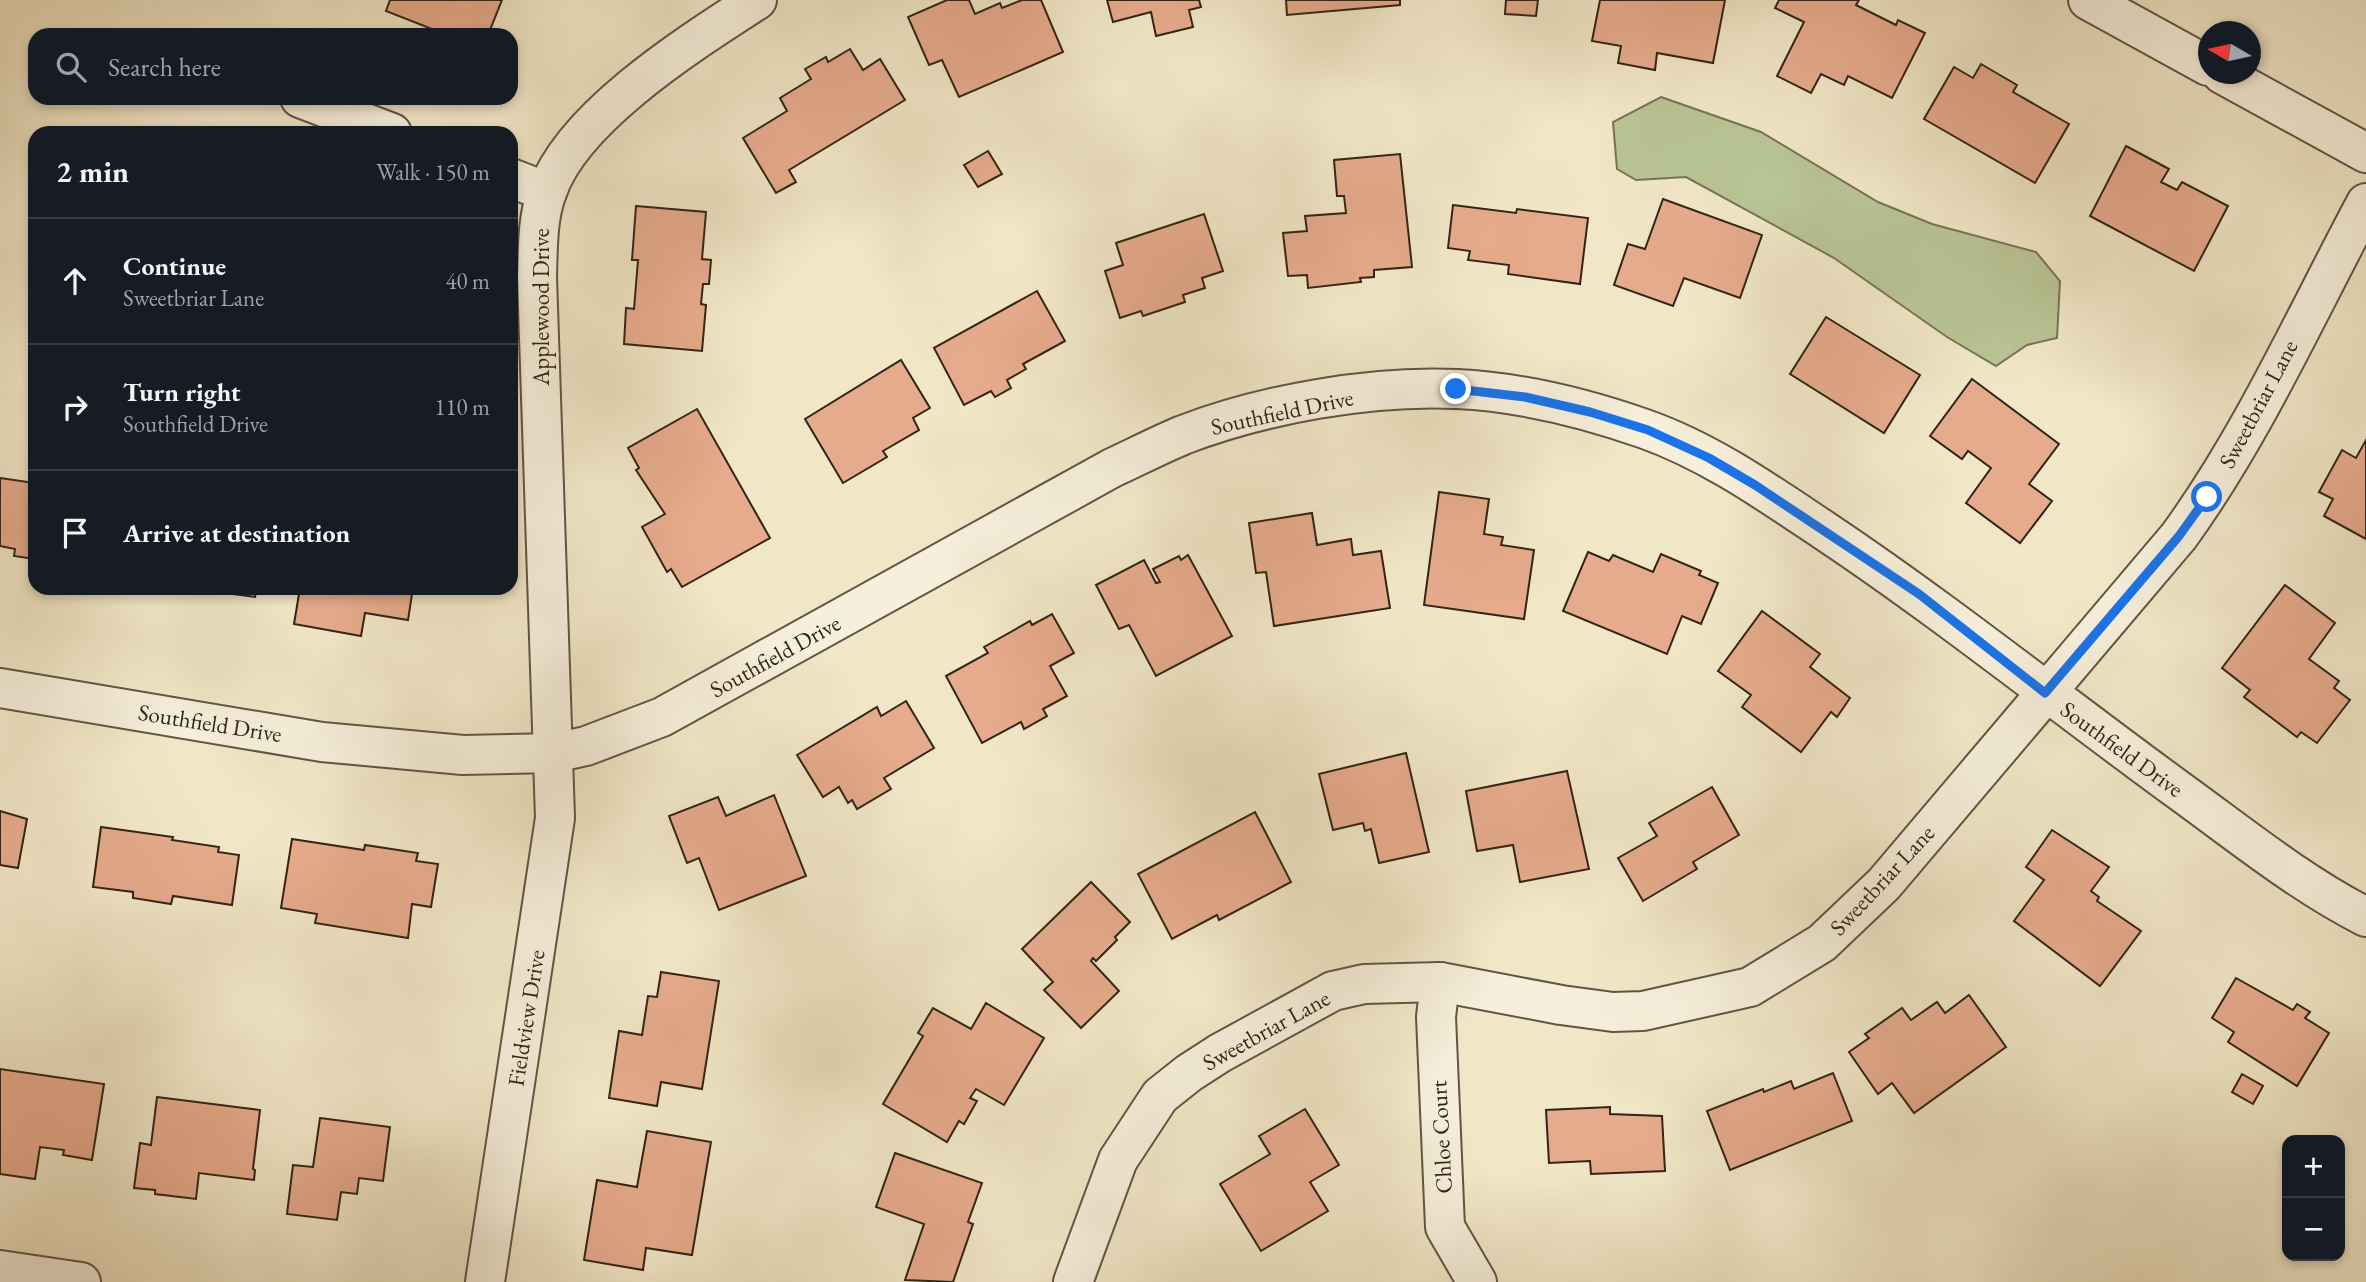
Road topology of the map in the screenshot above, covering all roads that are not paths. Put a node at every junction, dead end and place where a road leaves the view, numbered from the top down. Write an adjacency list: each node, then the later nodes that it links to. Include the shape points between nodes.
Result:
1 (757, 0): 9 (street, Applewood Drive, via 658,68 599,117 564,155)
2 (2088, 0): 3 (street)
3 (2198, 60)
4 (2240, 84): 7 (street)
5 (318, 105): 6 (street)
6 (374, 126)
7 (2366, 153)
8 (518, 181): 9 (street)
9 (547, 192): 13 (street, Applewood Drive, via 538,230 537,277)
10 (2366, 203): 12 (street, Sweetbriar Lane, via 2207,497)
11 (0, 688): 13 (street, Southfield Drive, via 322,742 463,755)
12 (2045, 693): 13 (street, Southfield Drive, via 1919,594 1755,485 1661,436 1525,397 1456,389 1389,391 1253,414 1184,435 1112,467 662,717); 14 (street, Southfield Drive, via 2285,867); 15 (street, Sweetbriar Lane, via 1851,918 1822,943 1750,987 1643,1011 1613,1012)
13 (554, 753): 18 (street, Fieldview Drive, via 555,818 548,873)
14 (2366, 917)
15 (1440, 982): 19 (street, Sweetbriar Lane, via 1374,983 1333,991 1189,1073 1160,1096 1118,1160); 20 (street, Chloe Court, via 1436,1017 1445,1227)
16 (0, 1270): 17 (street)
17 (81, 1282)
18 (485, 1282)
19 (1073, 1282)
20 (1477, 1282)

